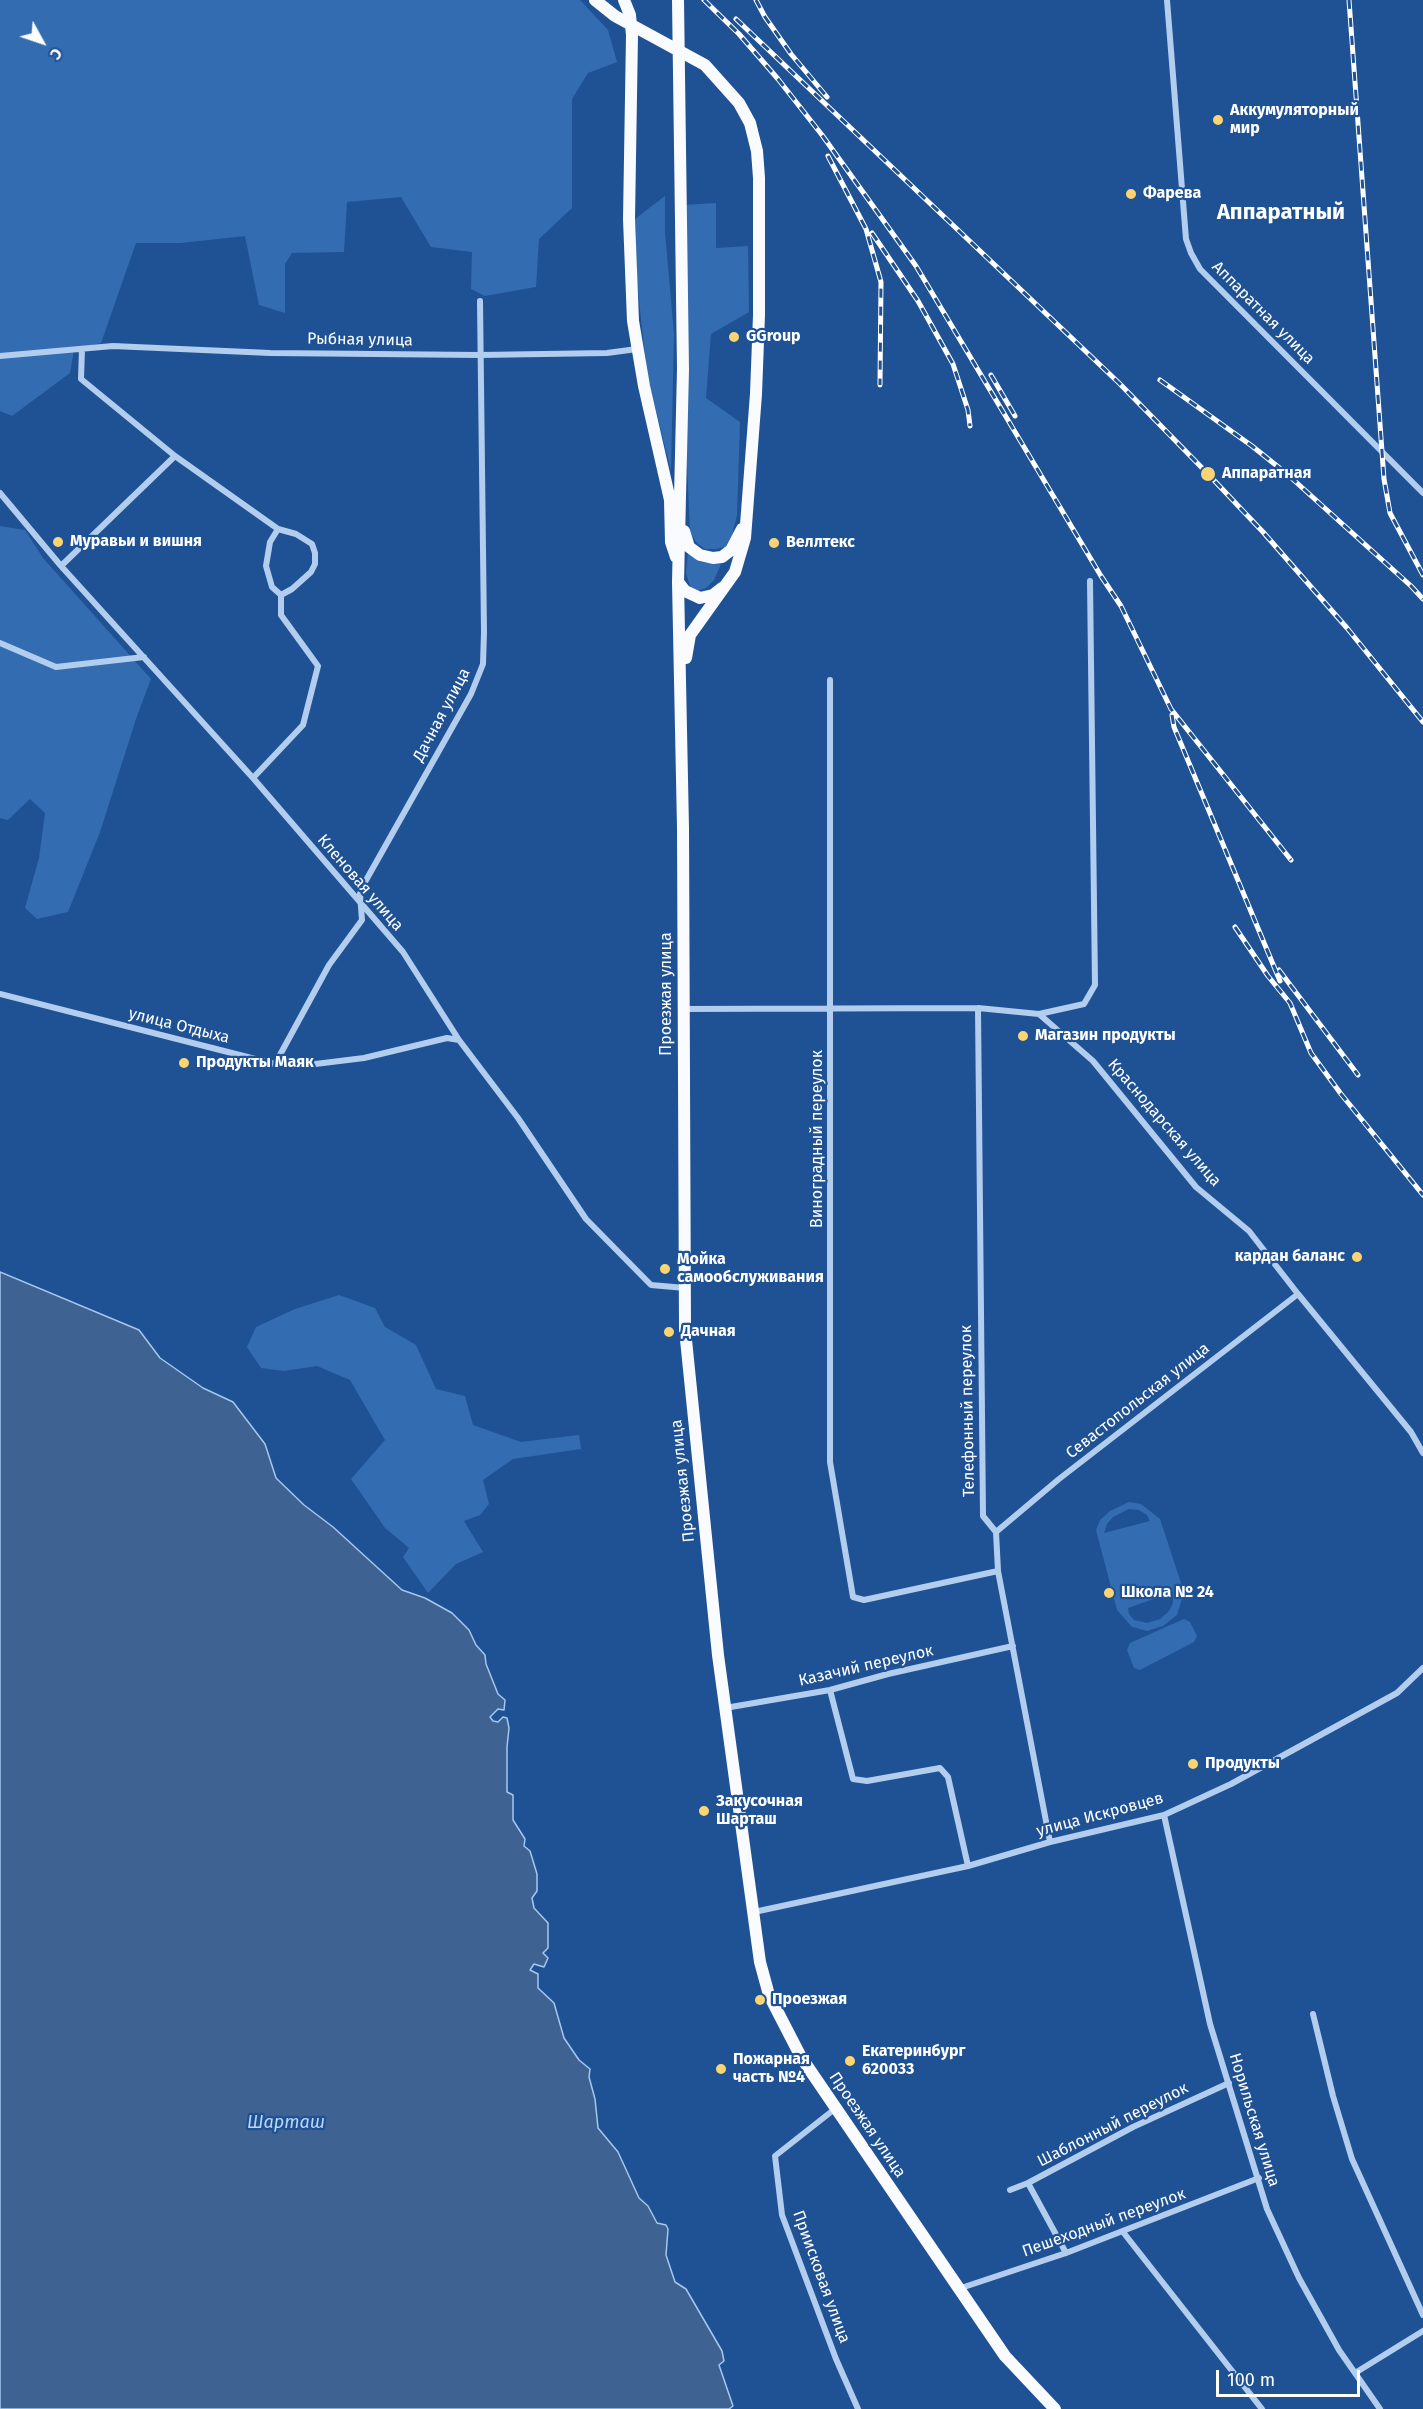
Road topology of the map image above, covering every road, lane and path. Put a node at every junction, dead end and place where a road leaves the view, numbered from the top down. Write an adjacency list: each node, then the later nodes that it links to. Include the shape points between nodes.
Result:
1 (595, 0): 5 (main road)
2 (624, 0): 5 (main road)
3 (678, 0): 14 (main road, Проезжая улица)
4 (1167, 0): 13 (street, Аппаратная улица, via 1186,239 1191,253 1200,269)
5 (632, 24): 8 (main road, via 629,219); 15 (main road, via 705,65 739,103 755,136 759,178 759,315)
6 (480, 301): 9 (street, Дачная улица)
7 (82, 349): 9 (street, Рыбная улица, via 113,346 270,353); 10 (street, Рыбная улица); 11 (street, via 81,379)
8 (637, 349): 9 (street, Рыбная улица, via 607,354); 18 (main road, via 670,497 671,542)
9 (480, 355): 28 (street, Дачная улица, via 483,664 471,694 365,882 360,894)
10 (0, 356)
11 (175, 456): 16 (street); 17 (street)
12 (0, 493): 17 (street, Кленовая улица)
13 (1423, 493)
14 (681, 508): 15 (main road, via 689,548 713,558 730,550); 18 (main road, Проезжая улица)
15 (748, 514): 21 (main road, via 739,564)
16 (278, 528): 22 (street, via 268,548 266,566 272,587); 22 (street, via 306,539 315,553 311,572)
17 (61, 567): 24 (street, Кленовая улица)
18 (679, 567): 20 (main road, Проезжая улица)
19 (1090, 581): 33 (street, via 1095,985 1084,1004)
20 (678, 582): 21 (main road, via 685,591 700,598); 26 (main road, Проезжая улица)
21 (726, 586): 26 (main road, via 690,635)
22 (281, 595): 27 (street, via 280,615 318,666 303,725)
23 (0, 643): 24 (street, via 56,667)
24 (144, 657): 27 (street, Кленовая улица)
25 (830, 680): 32 (street, Виноградный переулок)
26 (681, 683): 31 (main road, Проезжая улица)
27 (253, 778): 28 (street, Кленовая улица)
28 (361, 907): 34 (street, Кленовая улица, via 403,952); 35 (street, Дачная улица, via 362,920 329,965)
29 (0, 994): 35 (street, улица Отдыха)
30 (978, 1008): 32 (street); 33 (street); 39 (street, Телефонный переулок, via 984,1516)
31 (683, 1009): 32 (street); 36 (main road, Проезжая улица)
32 (832, 1010): 40 (street, Виноградный переулок, via 830,1462 853,1596 864,1600)
33 (1040, 1014): 37 (street, Краснодарская улица, via 1093,1061 1196,1187 1249,1231)
34 (459, 1040): 35 (street, улица Отдыха, via 447,1038 364,1058 299,1066); 36 (street, Кленовая улица, via 586,1219 651,1285)
35 (275, 1064)
36 (685, 1288): 44 (main road, Проезжая улица, via 694,1435)
37 (1298, 1294): 38 (street, Краснодарская улица, via 1411,1432); 39 (street, Севастопольская улица)
38 (1423, 1453)
39 (996, 1532): 40 (street, Телефонный переулок)
40 (998, 1571): 41 (street, Телефонный переулок)
41 (1013, 1646): 43 (street, Казачий переулок); 46 (street, Телефонный переулок)
42 (1423, 1668): 45 (street, улица Искровцев, via 1396,1693 1231,1784)
43 (830, 1690): 44 (street, Казачий переулок); 47 (street, via 853,1779 867,1782 940,1768 948,1777)
44 (725, 1708): 48 (main road, Проезжая улица)
45 (1164, 1815): 46 (street, улица Искровцев); 50 (street, Норильская улица, via 1210,2024)
46 (1050, 1842): 47 (street, улица Искровцев)
47 (968, 1866): 48 (street, улица Искровцев)
48 (754, 1912): 51 (main road, Проезжая улица, via 769,1995 801,2057)
49 (1313, 2013): 58 (street, via 1352,2159)
50 (1229, 2083): 52 (street, Норильская улица); 53 (street, Шаблонный переулок, via 1133,2127)
51 (836, 2108): 57 (main road, Проезжая улица); 61 (street, Приисковая улица, via 775,2156 782,2215)
52 (1259, 2178): 55 (street, Пешеходный переулок); 60 (street, Норильская улица, via 1267,2209 1299,2278)
53 (1028, 2183): 54 (street, Шаблонный переулок); 56 (street)
54 (1010, 2190)
55 (1123, 2232): 56 (street, Пешеходный переулок); 63 (street)
56 (1066, 2253): 57 (street, Пешеходный переулок)
57 (958, 2290): 62 (main road, Проезжая улица, via 1005,2356)
58 (1423, 2314)
59 (1423, 2331): 60 (street)
60 (1355, 2373): 64 (street, Норильская улица)
61 (858, 2409)
62 (1055, 2409)
63 (1262, 2409)
64 (1380, 2409)

